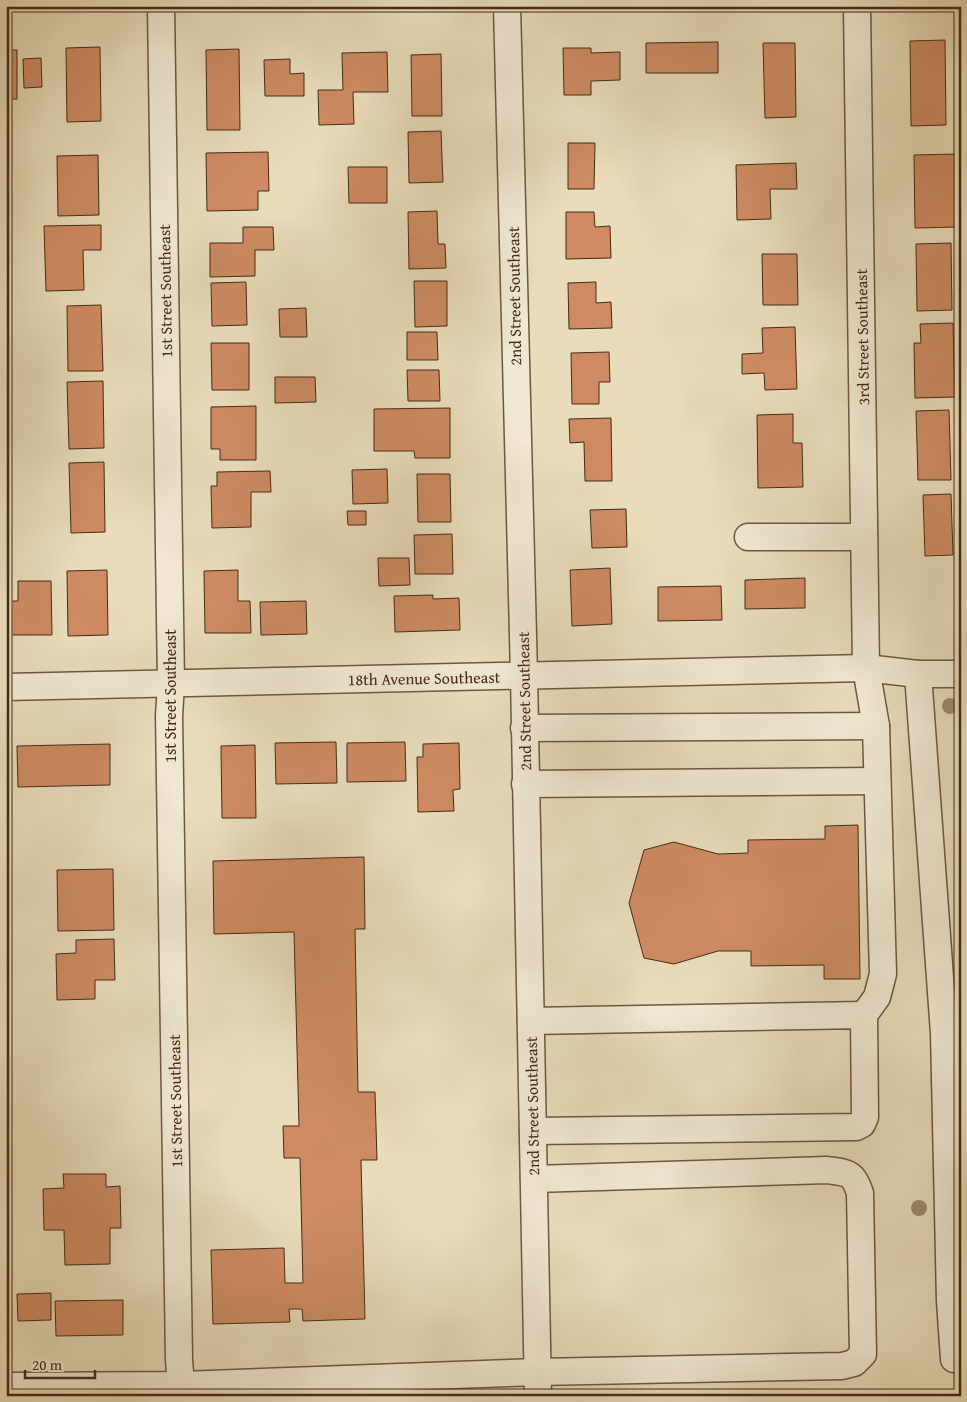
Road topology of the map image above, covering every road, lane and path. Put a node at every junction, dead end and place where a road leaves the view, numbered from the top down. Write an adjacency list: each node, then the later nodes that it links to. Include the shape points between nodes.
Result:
1 (161, 6): 10 (street, 1st Street Southeast)
2 (507, 6): 9 (street, 2nd Street Southeast)
3 (857, 6): 5 (street, 3rd Street Southeast)
4 (748, 537): 5 (street)
5 (864, 537): 6 (street, 3rd Street Southeast)
6 (866, 668): 7 (street, 18th Avenue Southeast); 9 (street, 18th Avenue Southeast); 12 (street, 3rd Street Southeast)
7 (918, 674): 8 (street, 18th Avenue Southeast); 20 (street, via 944,1033 950,1301 954,1359)
8 (961, 674)
9 (524, 675): 10 (street, 18th Avenue Southeast); 13 (street, 2nd Street Southeast)
10 (171, 684): 11 (street, 18th Avenue Southeast); 23 (street, 1st Street Southeast, via 169,726)
11 (6, 687)
12 (876, 726): 13 (street); 14 (street, 3rd Street Southeast)
13 (524, 728): 15 (street, 2nd Street Southeast)
14 (876, 781): 15 (street); 16 (street, 3rd Street Southeast, via 883,974 877,997)
15 (525, 784): 17 (street, 2nd Street Southeast)
16 (864, 1015): 17 (street); 18 (street, via 865,1117 856,1127)
17 (531, 1021): 18 (street, 2nd Street Southeast)
18 (533, 1131): 19 (street, 2nd Street Southeast)
19 (534, 1179): 22 (street, 2nd Street Southeast); 22 (street, via 827,1170 846,1172 856,1180 860,1193 863,1354 854,1363)
20 (961, 1359)
21 (6, 1380): 24 (street)
22 (538, 1384): 23 (street)
23 (181, 1385): 24 (street)
24 (7, 1386)

